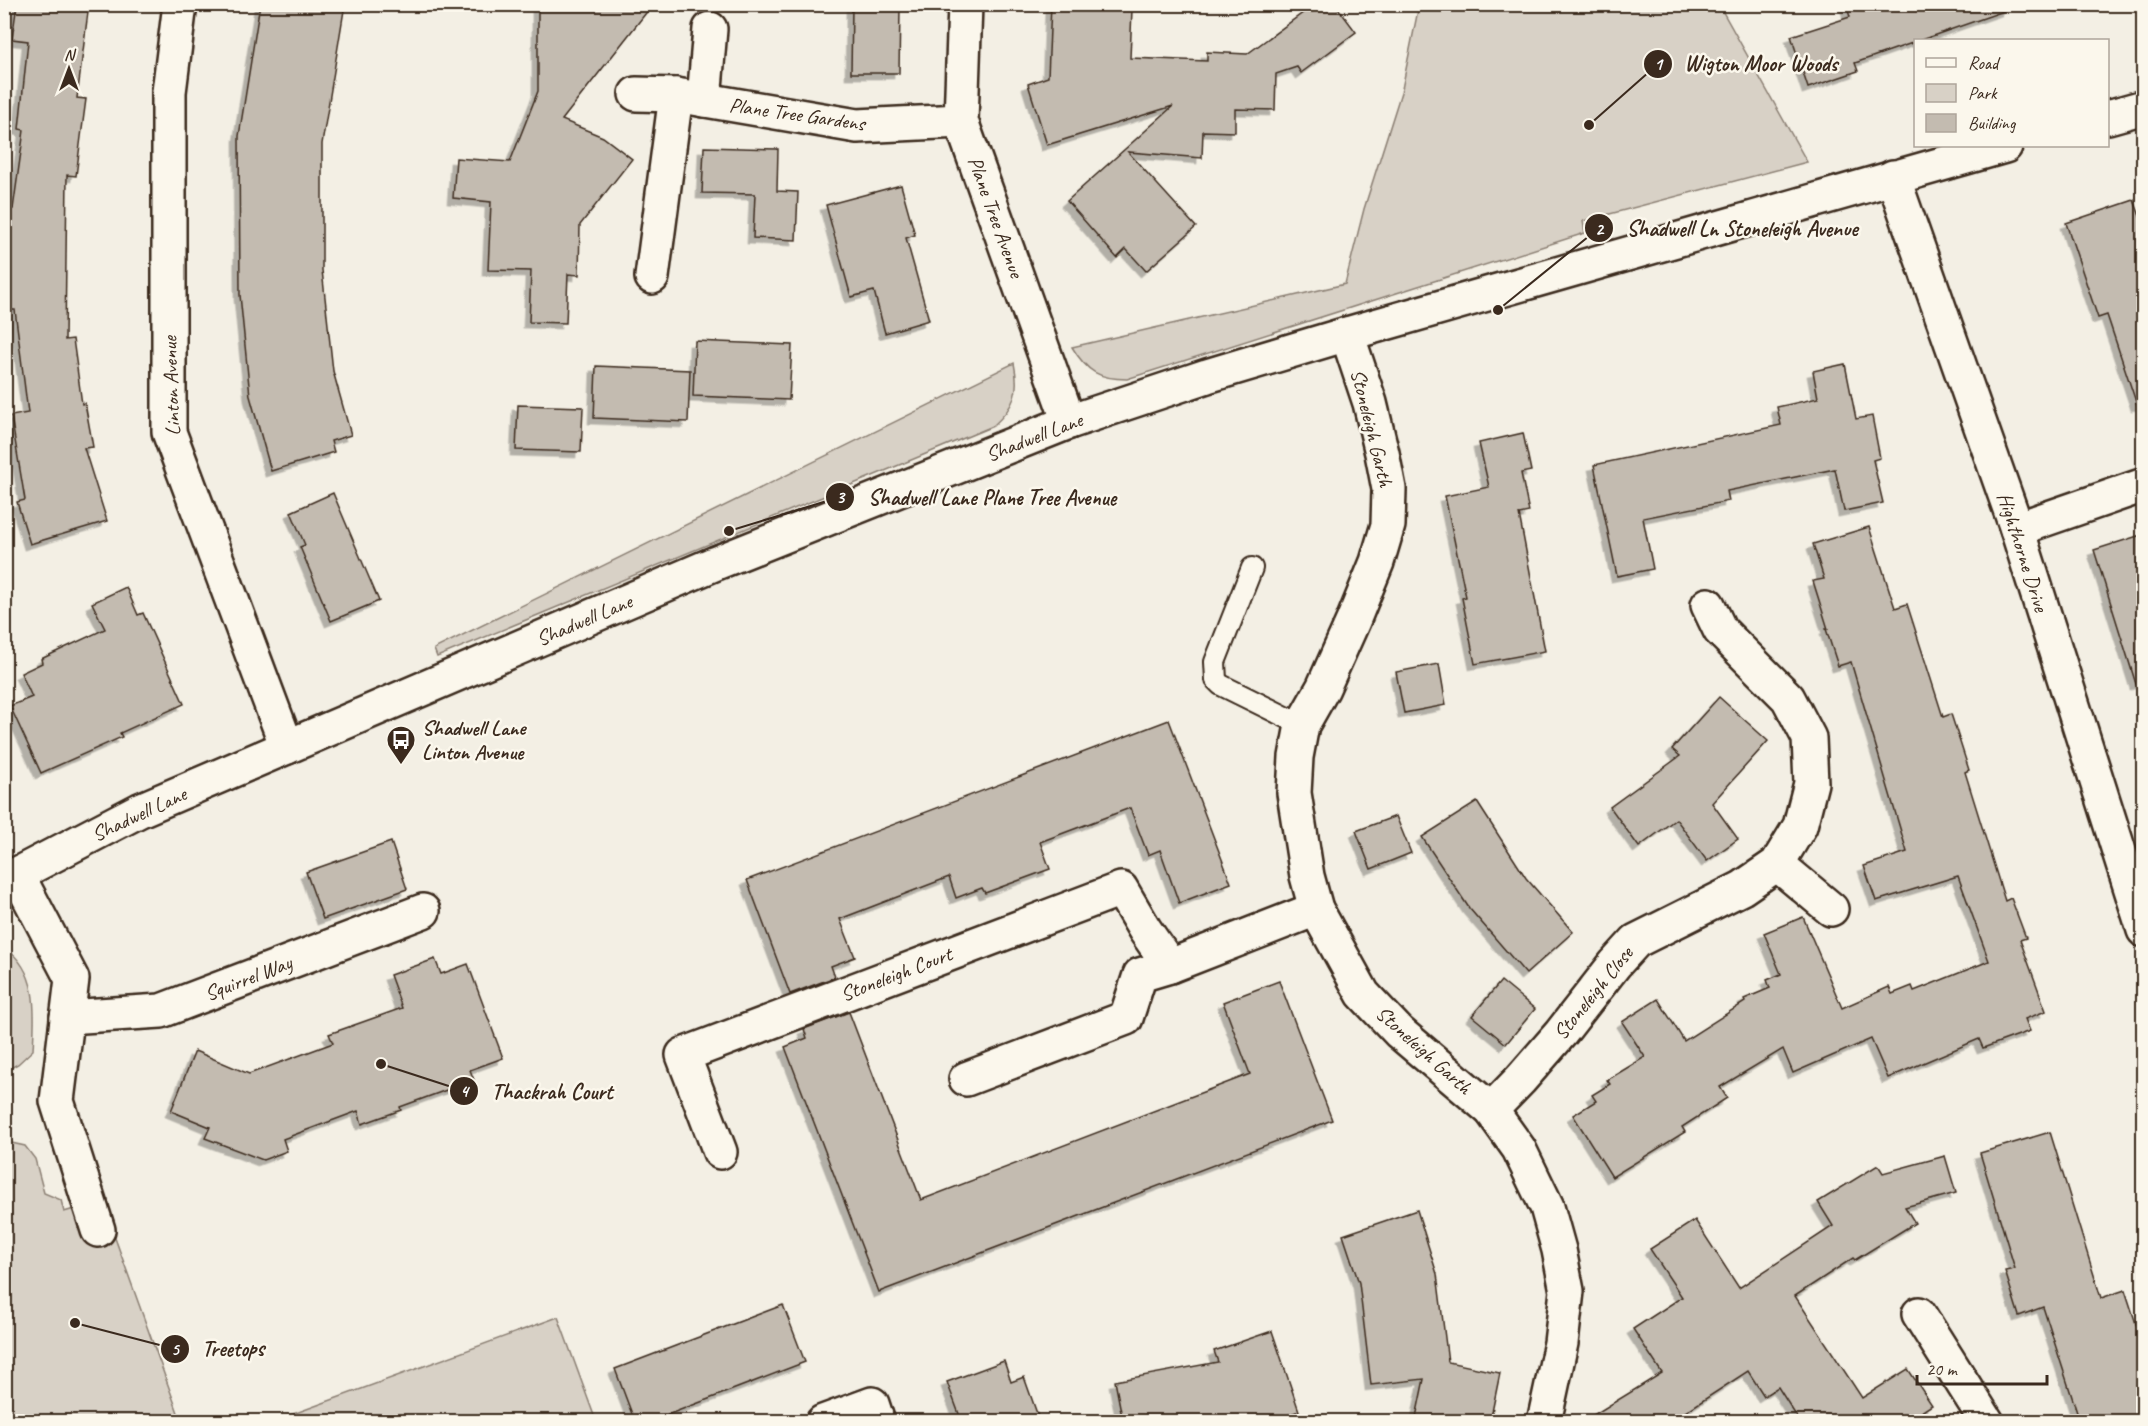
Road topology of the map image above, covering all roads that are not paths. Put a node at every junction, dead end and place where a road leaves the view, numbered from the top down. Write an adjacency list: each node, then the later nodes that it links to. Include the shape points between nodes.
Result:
1 (180, 4): 19 (street, Linton Avenue, via 169,92 169,432)
2 (964, 4): 8 (street, Plane Tree Avenue)
3 (710, 29): 5 (street, Plane Tree Gardens)
4 (636, 94): 5 (street, Plane Tree Gardens)
5 (690, 98): 8 (street, Plane Tree Gardens, via 857,126); 11 (street, Plane Tree Gardens)
6 (2144, 107): 7 (street)
7 (2109, 117)
8 (961, 121): 13 (street, Plane Tree Avenue)
9 (2001, 147): 10 (street, Shadwell Lane)
10 (1893, 177): 12 (street, Shadwell Lane); 15 (street, Highthorne Drive)
11 (652, 277)
12 (1347, 334): 13 (street, Shadwell Lane); 18 (street, Stoneleigh Garth, via 1382,453 1389,489 1388,525 1353,621)
13 (1069, 422): 19 (street, Shadwell Lane, via 716,562)
14 (2144, 485): 15 (street)
15 (2017, 529): 25 (street, Highthorne Drive)
16 (1252, 568): 18 (lane, via 1215,662 1216,680)
17 (1708, 605): 20 (street, Stoneleigh Close, via 1720,630 1788,698 1809,738 1811,783 1800,826)
18 (1302, 725): 22 (street, Stoneleigh Garth, via 1294,793)
19 (287, 747): 21 (street, Shadwell Lane, via 140,810)
20 (1777, 864): 23 (street); 29 (street, Stoneleigh Close, via 1742,888 1636,940 1562,1033)
21 (11, 877): 27 (street, via 72,979)
22 (1316, 909): 26 (street); 29 (street, Stoneleigh Garth, via 1363,994 1399,1032)
23 (1830, 909)
24 (423, 912): 27 (street, Squirrel Way, via 161,1011)
25 (2144, 930)
26 (1170, 966): 28 (street, via 1140,975 1126,1018); 30 (street, Stoneleigh Court, via 1121,889 683,1055)
27 (67, 1017): 31 (street, via 57,1101)
28 (966, 1079)
29 (1491, 1110): 35 (street, Stoneleigh Garth, via 1519,1149 1547,1207 1567,1291 1561,1343)
30 (720, 1152)
31 (98, 1230)
32 (1919, 1314): 36 (street)
33 (823, 1422): 34 (street, via 872,1404)
34 (878, 1422)
35 (1544, 1422)
36 (1987, 1422)

